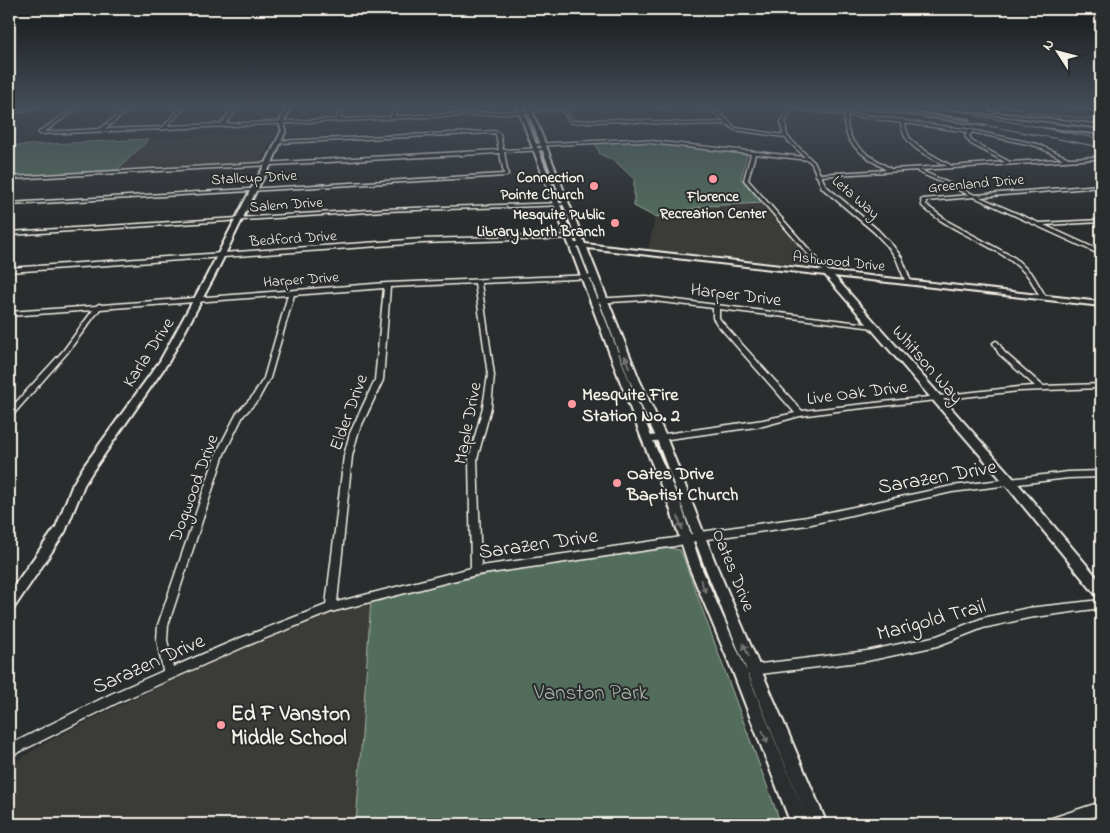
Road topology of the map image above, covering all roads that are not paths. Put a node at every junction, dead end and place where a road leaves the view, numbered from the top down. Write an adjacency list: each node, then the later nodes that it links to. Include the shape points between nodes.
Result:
1 (277, 145): 17 (main road, Karla Drive)
2 (500, 145): 12 (street)
3 (571, 145): 11 (street)
4 (677, 145): 13 (street)
5 (794, 145): 15 (street, Leta Way)
6 (855, 145): 21 (street)
7 (915, 145): 19 (street)
8 (975, 145): 18 (street)
9 (1036, 145): 16 (street)
10 (535, 147): 11 (street); 12 (street); 28 (main road, Oates Drive)
11 (545, 147): 28 (main road, Oates Drive)
12 (502, 151): 17 (street); 25 (street, Stallcup Drive, via 506,175)
13 (753, 153): 15 (street); 37 (street, Whitson Way, via 746,180)
14 (1096, 158): 16 (street)
15 (808, 159): 22 (street, Leta Way, via 814,164)
16 (1069, 160): 18 (street)
17 (269, 163): 23 (street); 25 (main road, Karla Drive)
18 (1009, 163): 19 (street)
19 (952, 167): 20 (street)
20 (917, 170): 21 (street); 26 (street)
21 (891, 171): 22 (street)
22 (817, 175): 40 (street, Leta Way, via 824,187 891,247)
23 (9, 178)
24 (1101, 186): 26 (street, Greenland Drive)
25 (254, 189): 27 (street, Stallcup Drive); 29 (main road, Karla Drive)
26 (970, 195): 31 (street); 43 (street, Greenland Drive, via 924,199 922,204 947,223 1019,264 1031,276)
27 (9, 204)
28 (562, 204): 29 (street, Salem Drive, via 407,208); 33 (main road, Oates Drive)
29 (239, 220): 32 (street, Salem Drive); 35 (main road, Karla Drive)
30 (1101, 220): 31 (street)
31 (1037, 224): 34 (street)
32 (9, 234)
33 (576, 241): 35 (street, Bedford Drive, via 422,241); 37 (main road, Ashwood Drive); 38 (main road, Oates Drive)
34 (1101, 252)
35 (220, 256): 36 (street, Bedford Drive); 44 (main road, Karla Drive)
36 (9, 270)
37 (827, 274): 40 (main road, Ashwood Drive); 50 (main road, Whitson Way)
38 (590, 277): 39 (street, Harper Drive); 45 (main road, Oates Drive)
39 (478, 281): 41 (street, Harper Drive); 62 (street, Maple Drive, via 491,375 487,407 473,459)
40 (908, 282): 43 (main road, Ashwood Drive)
41 (388, 286): 42 (street, Harper Drive); 66 (street, Elder Drive, via 379,380 354,433 348,456)
42 (292, 292): 44 (street, Harper Drive); 68 (street, Dogwood Drive, via 267,378 237,421 220,454 163,625)
43 (1043, 297): 46 (main road, Ashwood Drive)
44 (198, 300): 47 (street, Harper Drive); 64 (main road, Karla Drive, via 164,362 79,484 61,529)
45 (599, 300): 48 (street, Harper Drive, via 645,298); 57 (main road, Oates Drive, one-way to 45); 58 (main road, Oates Drive)
46 (1101, 304)
47 (99, 306): 49 (street, Harper Drive); 55 (street, via 65,352)
48 (716, 307): 50 (street, Harper Drive); 56 (street, via 719,323)
49 (9, 314)
50 (874, 326): 54 (main road, Whitson Way)
51 (996, 343): 53 (street, via 1001,353)
52 (1101, 386): 53 (street, Live Oak Drive)
53 (1041, 388): 54 (street, Live Oak Drive)
54 (936, 398): 56 (street, Live Oak Drive); 60 (main road, Whitson Way)
55 (9, 414)
56 (800, 414): 57 (street, Live Oak Drive, via 763,423)
57 (661, 437): 58 (street, Live Oak Drive); 61 (main road, Oates Drive)
58 (647, 439): 61 (main road, Oates Drive, one-way to 61)
59 (1101, 474): 60 (street, Sarazen Drive)
60 (1010, 482): 61 (street, Sarazen Drive, via 952,489 807,521); 63 (main road, Whitson Way)
61 (693, 538): 62 (street, Sarazen Drive); 67 (main road, Oates Drive, via 696,569)
62 (476, 570): 66 (street, Sarazen Drive)
63 (1101, 591)
64 (9, 604)
65 (1101, 604): 67 (street, Marigold Trail, via 1028,613 983,623 938,641 866,656)
66 (331, 608): 68 (street, Sarazen Drive)
67 (747, 670): 71 (main road, Oates Drive, one-way to 71); 72 (main road, Oates Drive)
68 (168, 675): 69 (street, Sarazen Drive)
69 (9, 751)
70 (1101, 808): 73 (street)
71 (800, 824)
72 (818, 824)
73 (1052, 824)

